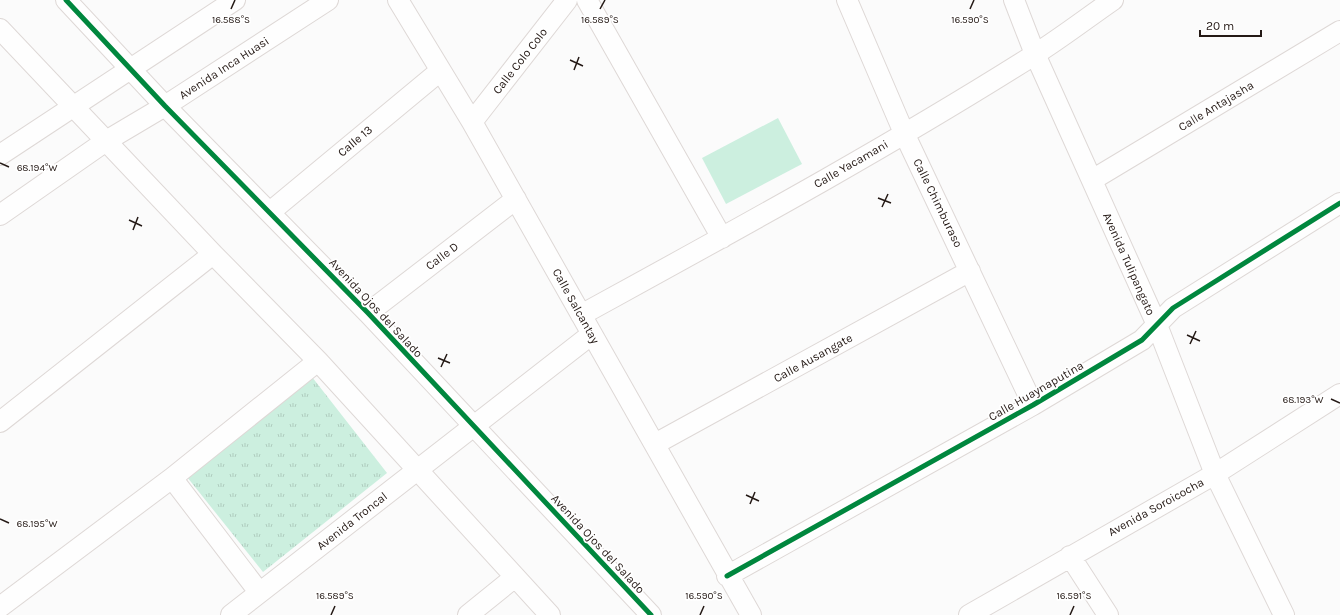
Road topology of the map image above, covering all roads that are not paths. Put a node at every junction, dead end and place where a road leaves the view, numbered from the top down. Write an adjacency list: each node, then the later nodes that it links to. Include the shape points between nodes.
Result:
1 (66, 0): 13 (street, Avenida Ojos del Salado)
2 (235, 0): 13 (street)
3 (328, 0): 16 (street, Avenida Inca Huasi)
4 (398, 0): 14 (street, Calle Salcantay)
5 (567, 0): 17 (street, Calle Colo Colo)
6 (587, 0): 26 (street)
7 (847, 0): 18 (street, Calle Chimburaso)
8 (1014, 0): 12 (street, Avenida Tulipangato)
9 (1113, 0): 12 (street, Calle Yacamani)
10 (0, 29): 15 (street)
11 (1340, 32): 21 (street, Calle Antajasha)
12 (1035, 54): 18 (street, Calle Yacamani); 21 (street, Avenida Tulipangato)
13 (129, 68): 15 (street); 16 (street, Avenida Ojos del Salado)
14 (440, 71): 17 (street, Calle Salcantay); 24 (street, Calle 13)
15 (73, 105): 19 (street); 20 (street)
16 (165, 106): 19 (street, Avenida Inca Huasi); 24 (street, Avenida Ojos del Salado)
17 (472, 122): 22 (street, Calle Salcantay)
18 (904, 133): 26 (street, Calle Yacamani); 28 (street, Calle Chimburaso)
19 (106, 141): 25 (street, Avenida Inca Huasi); 27 (street)
20 (0, 155)
21 (1092, 180): 31 (street, Avenida Tulipangato)
22 (516, 199): 29 (street, Calle D); 30 (street, Calle Salcantay)
23 (1340, 203): 31 (street, Calle Huaynaputina, via 1173,308)
24 (270, 212): 29 (street, Avenida Ojos del Salado)
25 (0, 215)
26 (722, 238): 30 (street, Calle Yacamani)
27 (213, 254): 33 (street); 36 (street)
28 (970, 271): 35 (street, Calle Chimburaso); 38 (street, Calle Ausangate)
29 (368, 313): 37 (street, Avenida Ojos del Salado)
30 (582, 315): 32 (street, Calle Salcantay)
31 (1157, 325): 35 (street, Calle Huaynaputina, via 1142,340); 40 (street, Avenida Tulipangato)
32 (592, 334): 37 (street, Avenida Troncal); 38 (street, Calle Salcantay)
33 (318, 361): 39 (street); 41 (street)
34 (1340, 394): 40 (street, Avenida Soroicocha)
35 (1033, 405): 43 (street, Calle Huaynaputina)
36 (0, 422)
37 (473, 427): 39 (street, Avenida Troncal); 50 (street, Avenida Ojos del Salado)
38 (655, 444): 43 (street, Calle Salcantay)
39 (417, 471): 44 (street); 45 (street, Avenida Troncal)
40 (1215, 474): 42 (street, Avenida Soroicocha); 54 (street, Avenida Tulipangato)
41 (172, 478): 45 (street); 46 (street)
42 (1070, 556): 52 (street, Avenida Soroicocha); 53 (street)
43 (727, 576): 51 (street, Calle Salcantay)
44 (515, 577): 48 (street); 49 (street)
45 (259, 592): 47 (street, Avenida Troncal)
46 (0, 607)
47 (231, 615)
48 (468, 615)
49 (550, 615)
50 (651, 615)
51 (751, 615)
52 (969, 615)
53 (1108, 615)
54 (1284, 615)

